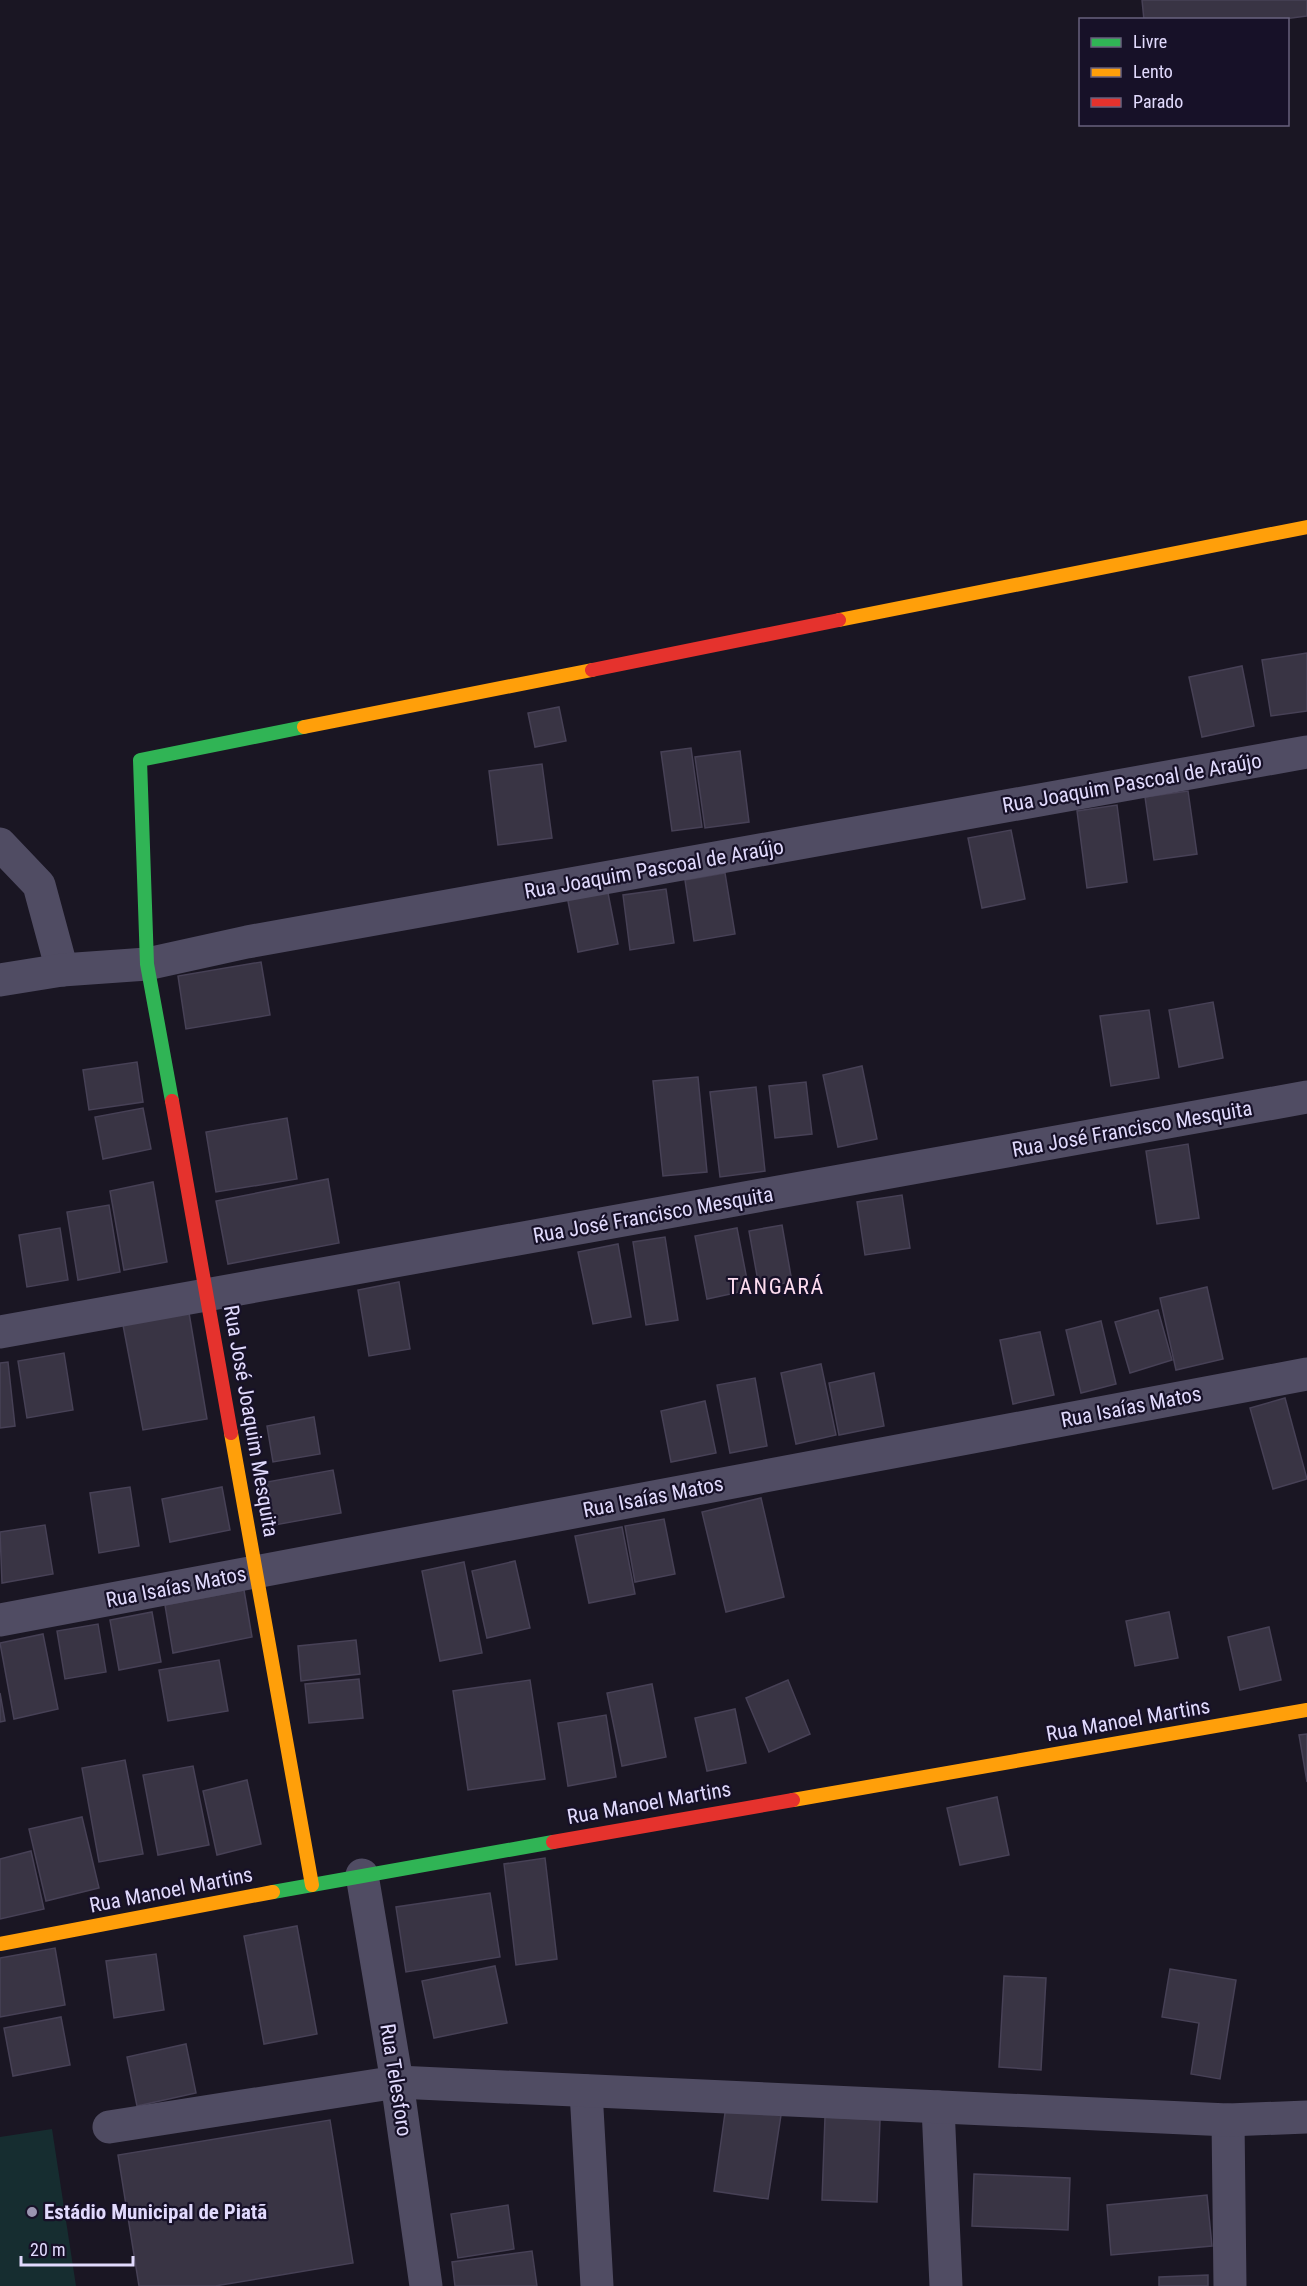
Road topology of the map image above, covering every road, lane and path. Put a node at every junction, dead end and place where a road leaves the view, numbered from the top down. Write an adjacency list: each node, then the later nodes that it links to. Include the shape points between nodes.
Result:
1 (1307, 527): 4 (street, Rua José Joaquim Mesquita, via 140,760)
2 (1307, 752): 4 (street, Rua Joaquim Pascoal de Araújo, via 247,942)
3 (0, 844): 5 (street, via 39,885)
4 (147, 964): 5 (street, Rua Joaquim Pascoal de Araújo); 8 (street, Rua José Joaquim Mesquita)
5 (62, 970): 6 (street, Rua Joaquim Pascoal de Araújo)
6 (0, 980)
7 (1307, 1098): 8 (street, Rua José Francisco Mesquita)
8 (207, 1295): 9 (street, Rua José Francisco Mesquita); 11 (street, Rua José Joaquim Mesquita)
9 (0, 1332)
10 (1307, 1374): 11 (street, Rua Isaías Matos)
11 (257, 1571): 12 (street, Rua Isaías Matos); 15 (street, Rua José Joaquim Mesquita)
12 (0, 1620)
13 (1307, 1710): 14 (street, Rua Manoel Martins)
14 (362, 1875): 15 (street, Rua Manoel Martins); 17 (street, Rua Telesforo)
15 (312, 1885): 16 (street, Rua Manoel Martins)
16 (0, 1944)
17 (397, 2082): 18 (street); 22 (street); 23 (street, Rua Telesforo)
18 (586, 2091): 19 (street); 24 (street)
19 (938, 2107): 21 (street); 25 (street)
20 (1307, 2117): 21 (street)
21 (1228, 2120): 26 (street)
22 (109, 2127)
23 (426, 2286)
24 (597, 2286)
25 (946, 2286)
26 (1230, 2286)

